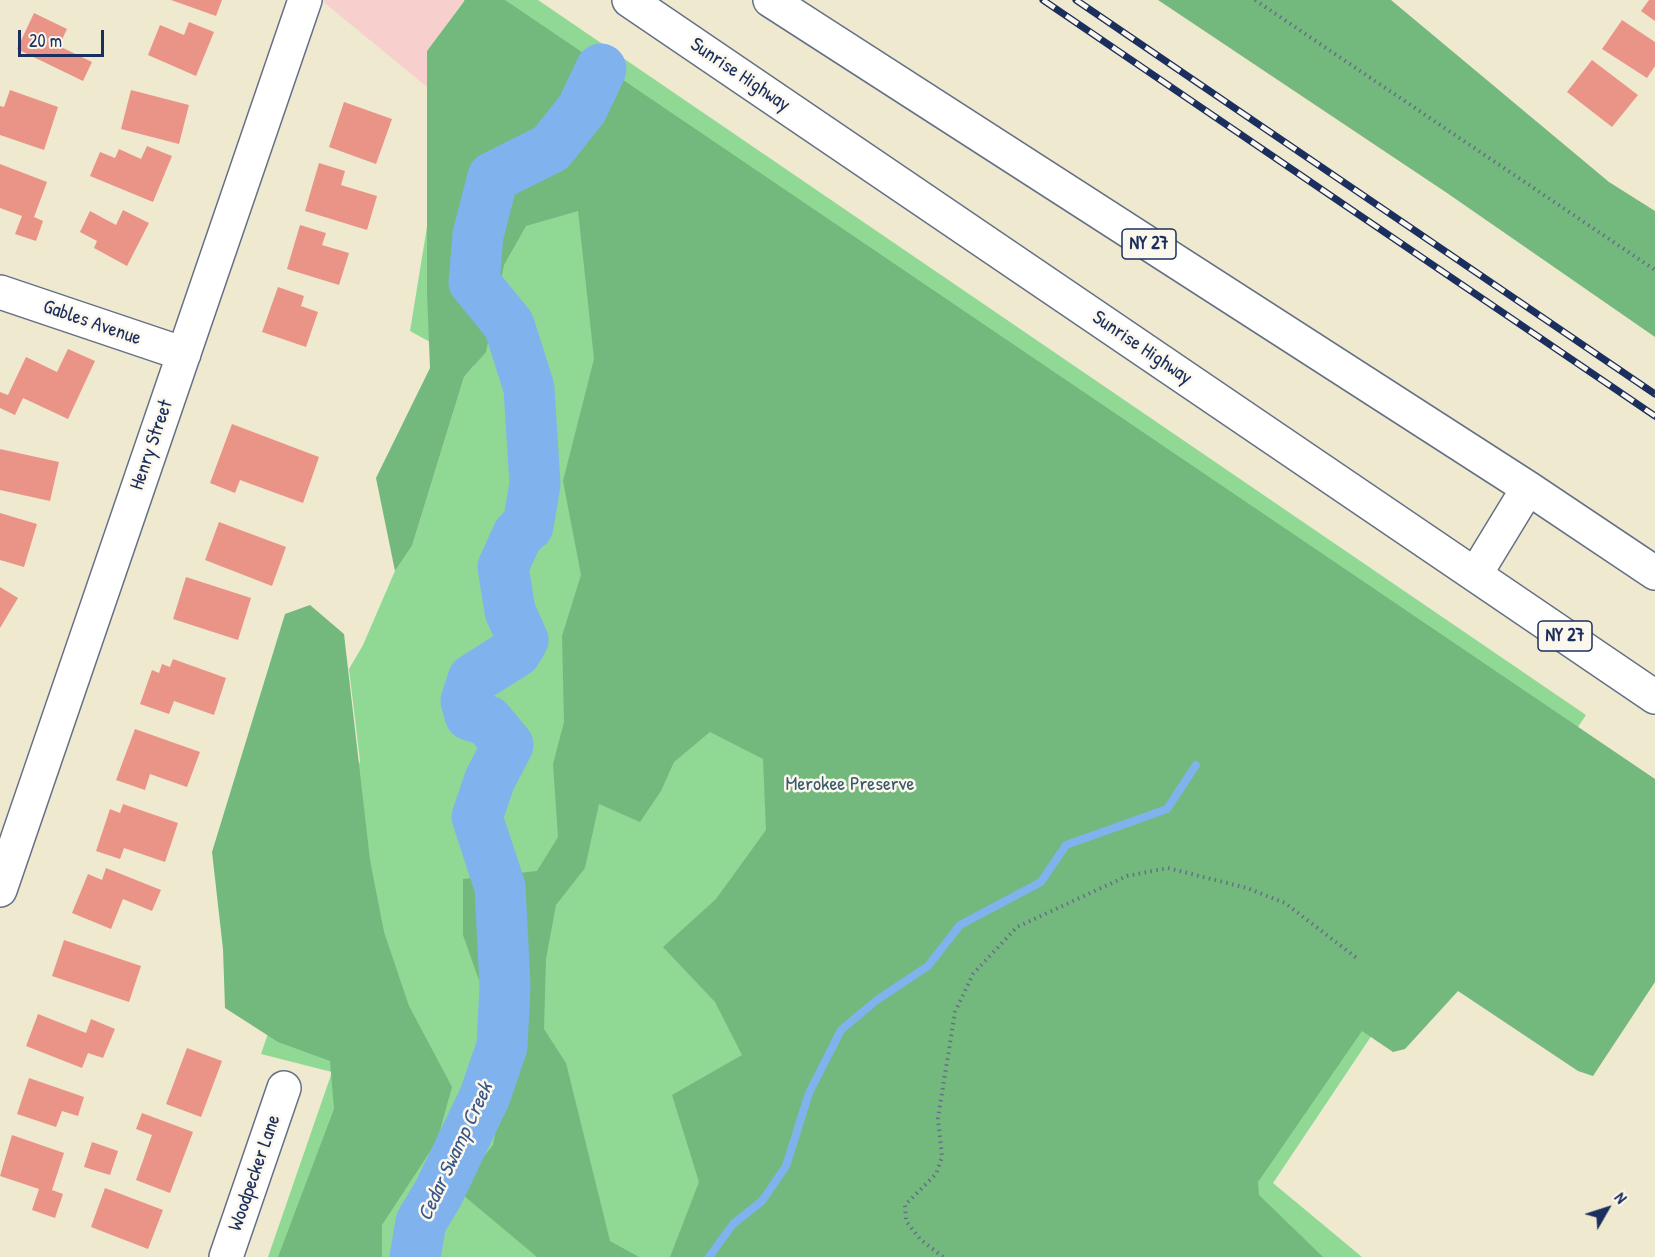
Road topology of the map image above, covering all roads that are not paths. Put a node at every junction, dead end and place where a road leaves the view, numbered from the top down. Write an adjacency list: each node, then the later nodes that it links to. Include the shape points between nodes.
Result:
1 (305, 0): 5 (main road, Henry Street)
2 (629, 0): 8 (main road, Sunrise Highway / NY 27)
3 (770, 0): 6 (main road, NY 27)
4 (0, 292): 5 (main road, Gables Avenue)
5 (184, 354): 10 (main road, Henry Street)
6 (1528, 488): 7 (main road, NY 27); 8 (main road)
7 (1655, 573)
8 (1476, 575): 9 (main road, Sunrise Highway / NY 27)
9 (1655, 697)
10 (0, 890)
11 (284, 1088): 12 (main road, Woodpecker Lane)
12 (226, 1257)

